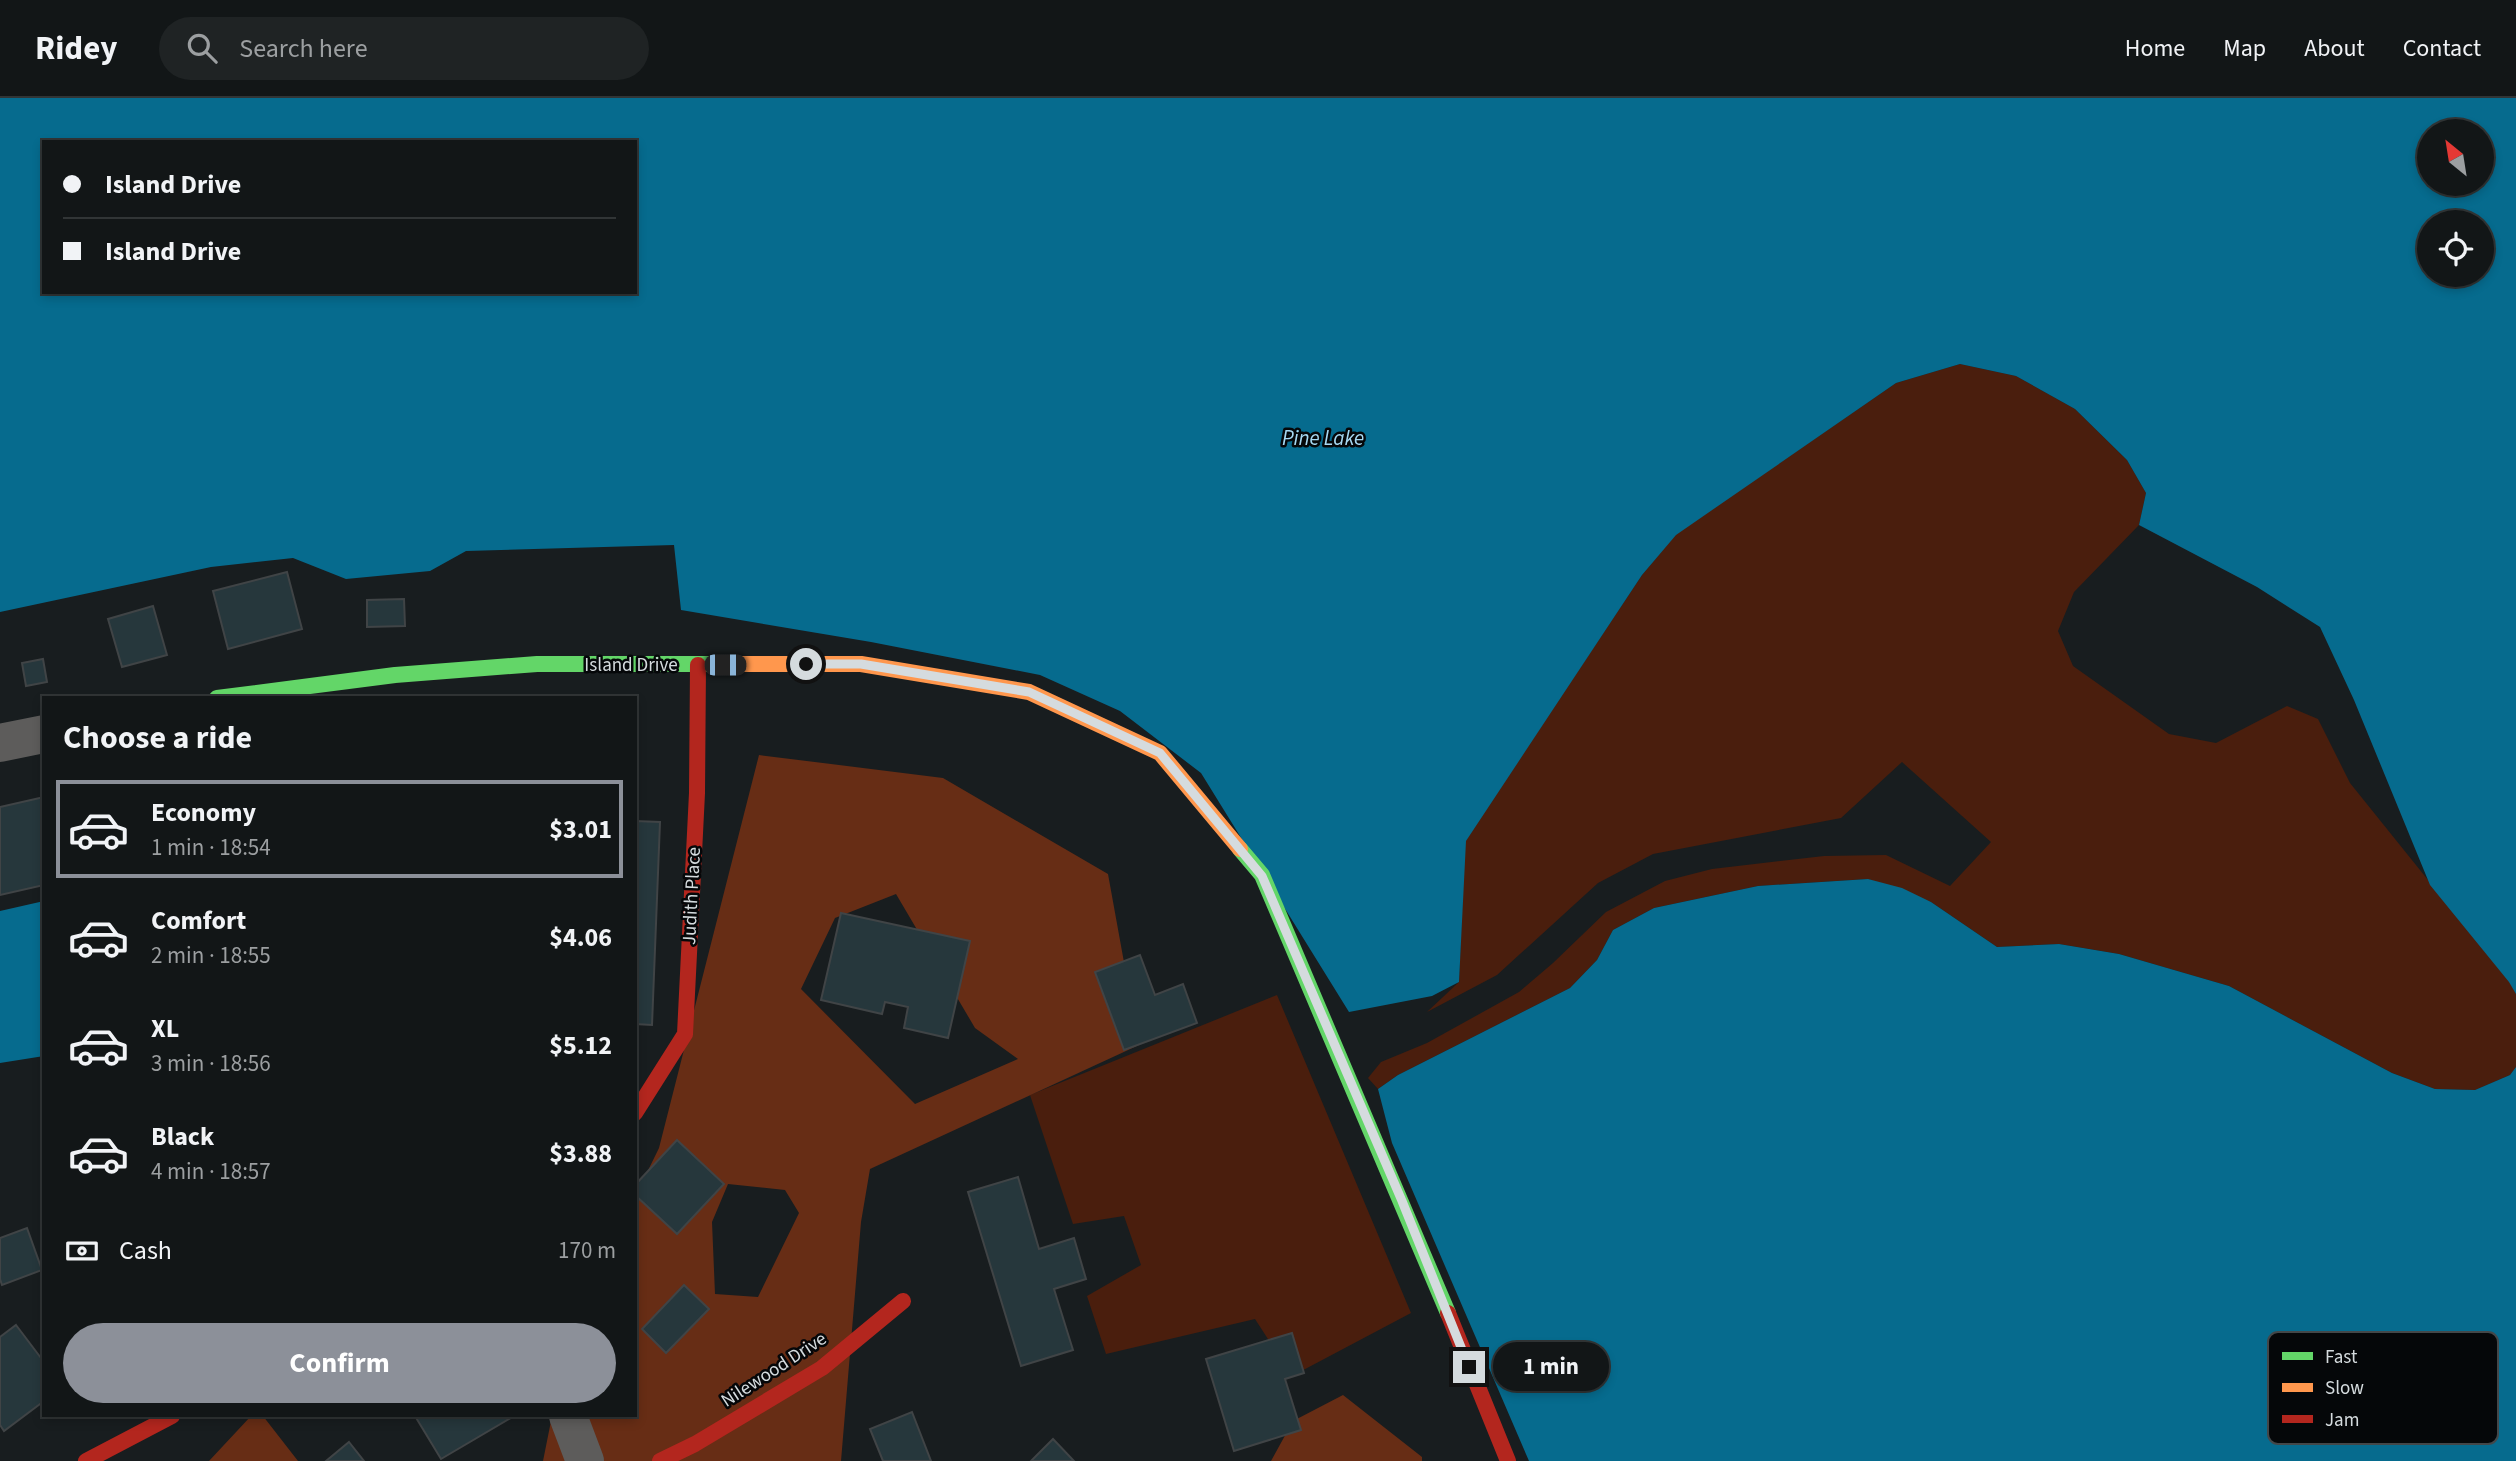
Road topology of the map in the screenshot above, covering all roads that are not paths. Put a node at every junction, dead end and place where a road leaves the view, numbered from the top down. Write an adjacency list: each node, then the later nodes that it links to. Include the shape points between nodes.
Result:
1 (698, 665): 2 (street, Island Drive, via 537,664 396,675); 5 (street, Judith Place, via 697,793 685,1034); 12 (street, Island Drive, via 861,664 1029,692 1160,753 1262,876)
2 (233, 696)
3 (42, 734): 4 (street)
4 (0, 743)
5 (637, 1110)
6 (903, 1301): 11 (street, Nilewood Drive, via 822,1368)
7 (170, 1417): 9 (street)
8 (568, 1417): 10 (street)
9 (86, 1461)
10 (585, 1461)
11 (660, 1461)
12 (1508, 1461)

